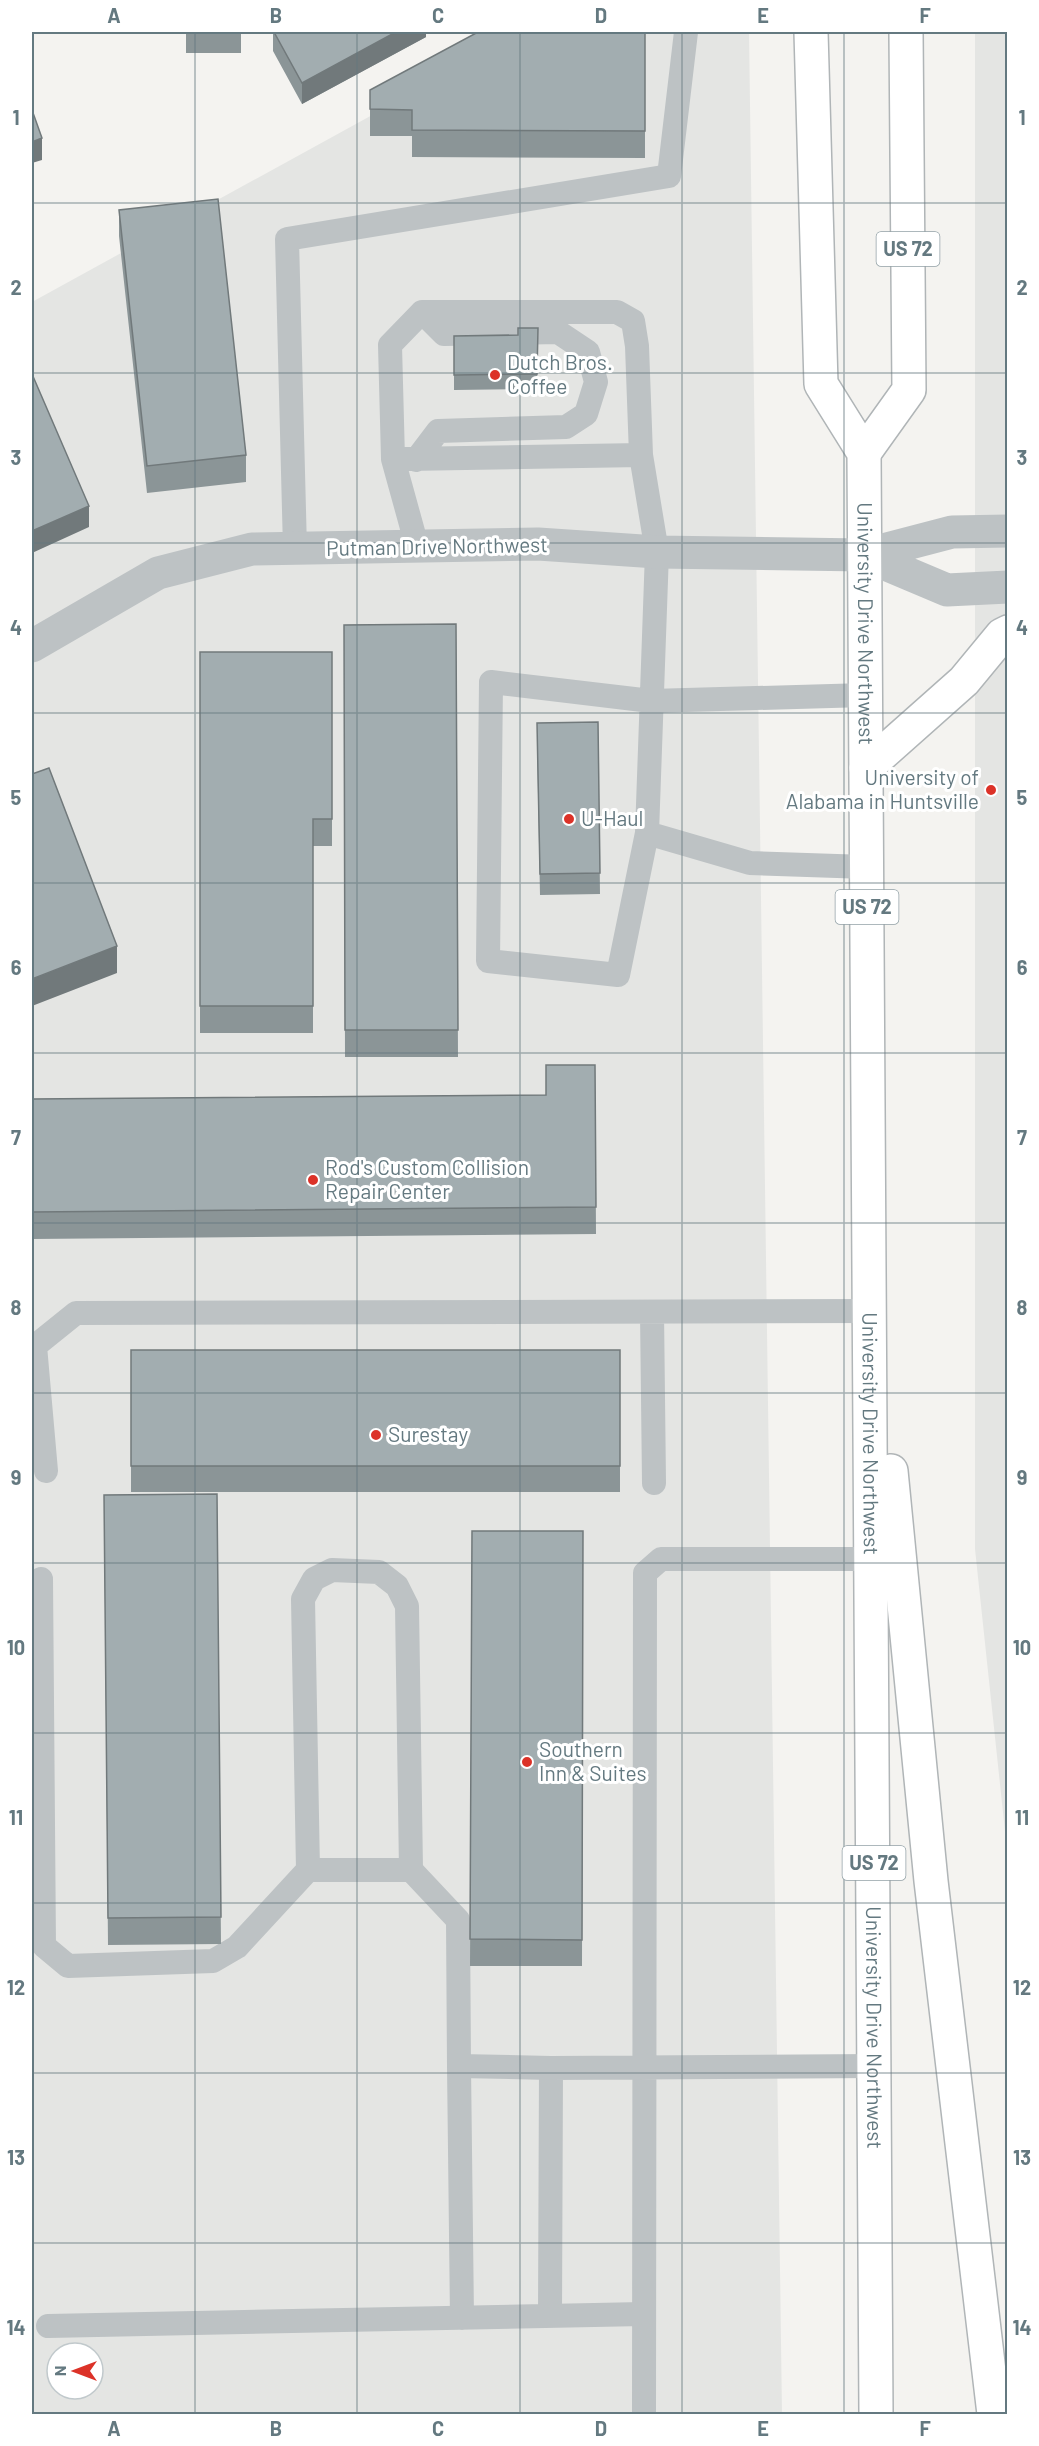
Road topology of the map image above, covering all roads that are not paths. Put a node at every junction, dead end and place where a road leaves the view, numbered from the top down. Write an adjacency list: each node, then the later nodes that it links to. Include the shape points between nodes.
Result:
1 (686, 32): 10 (lane, via 669,176 287,239)
2 (811, 32): 5 (highway, via 821,384)
3 (906, 32): 5 (highway, US 72, via 909,390)
4 (422, 312): 6 (lane, via 617,312 633,321); 7 (lane, via 390,345); 7 (lane, via 444,334 558,332 588,352 596,382 586,414 566,427 438,431)
5 (864, 453): 12 (highway, University Drive Northwest / US 72)
6 (640, 455): 7 (lane); 11 (lane)
7 (405, 459): 9 (lane)
8 (1008, 531): 12 (street, via 952,532)
9 (417, 546): 10 (street, Putman Drive Northwest); 11 (street, Putman Drive Northwest, via 538,544)
10 (295, 549): 15 (street, Putman Drive Northwest, via 252,549 158,573)
11 (657, 552): 12 (street, Putman Drive Northwest); 17 (lane)
12 (864, 555): 13 (street, via 947,590); 16 (highway, University Drive Northwest / US 72)
13 (1008, 587)
14 (1008, 632): 18 (highway, via 964,681)
15 (32, 646)
16 (866, 695): 17 (lane); 18 (highway, University Drive Northwest / US 72)
17 (651, 701): 19 (lane); 19 (lane, via 491,682 488,962 618,975)
18 (866, 768): 20 (highway, University Drive Northwest / US 72)
19 (646, 833): 20 (lane, via 750,863)
20 (867, 867): 21 (highway, University Drive Northwest / US 72)
21 (870, 1258): 22 (highway, University Drive Northwest / US 72); 40 (highway, via 931,1881)
22 (871, 1311): 23 (lane); 26 (highway, University Drive Northwest / US 72)
23 (652, 1312): 24 (lane, via 76,1313 35,1346); 25 (lane)
24 (46, 1471)
25 (654, 1483)
26 (872, 1559): 30 (highway, University Drive Northwest / US 72); 32 (lane, via 661,1559 645,1573)
27 (41, 1579): 28 (lane, via 44,1946 68,1966 213,1961 237,1947)
28 (308, 1870): 29 (lane); 29 (lane, via 303,1599 314,1579 332,1570 379,1572 397,1586 407,1606)
29 (411, 1870): 31 (lane, via 458,1920)
30 (874, 2066): 32 (lane); 39 (highway, University Drive Northwest / US 72)
31 (459, 2067): 33 (lane); 36 (lane)
32 (644, 2067): 33 (lane); 34 (lane)
33 (551, 2068): 35 (lane)
34 (643, 2314): 35 (lane); 38 (lane)
35 (550, 2316): 36 (lane)
36 (462, 2318): 37 (lane)
37 (48, 2326)
38 (644, 2415)
39 (876, 2415)
40 (994, 2415)

